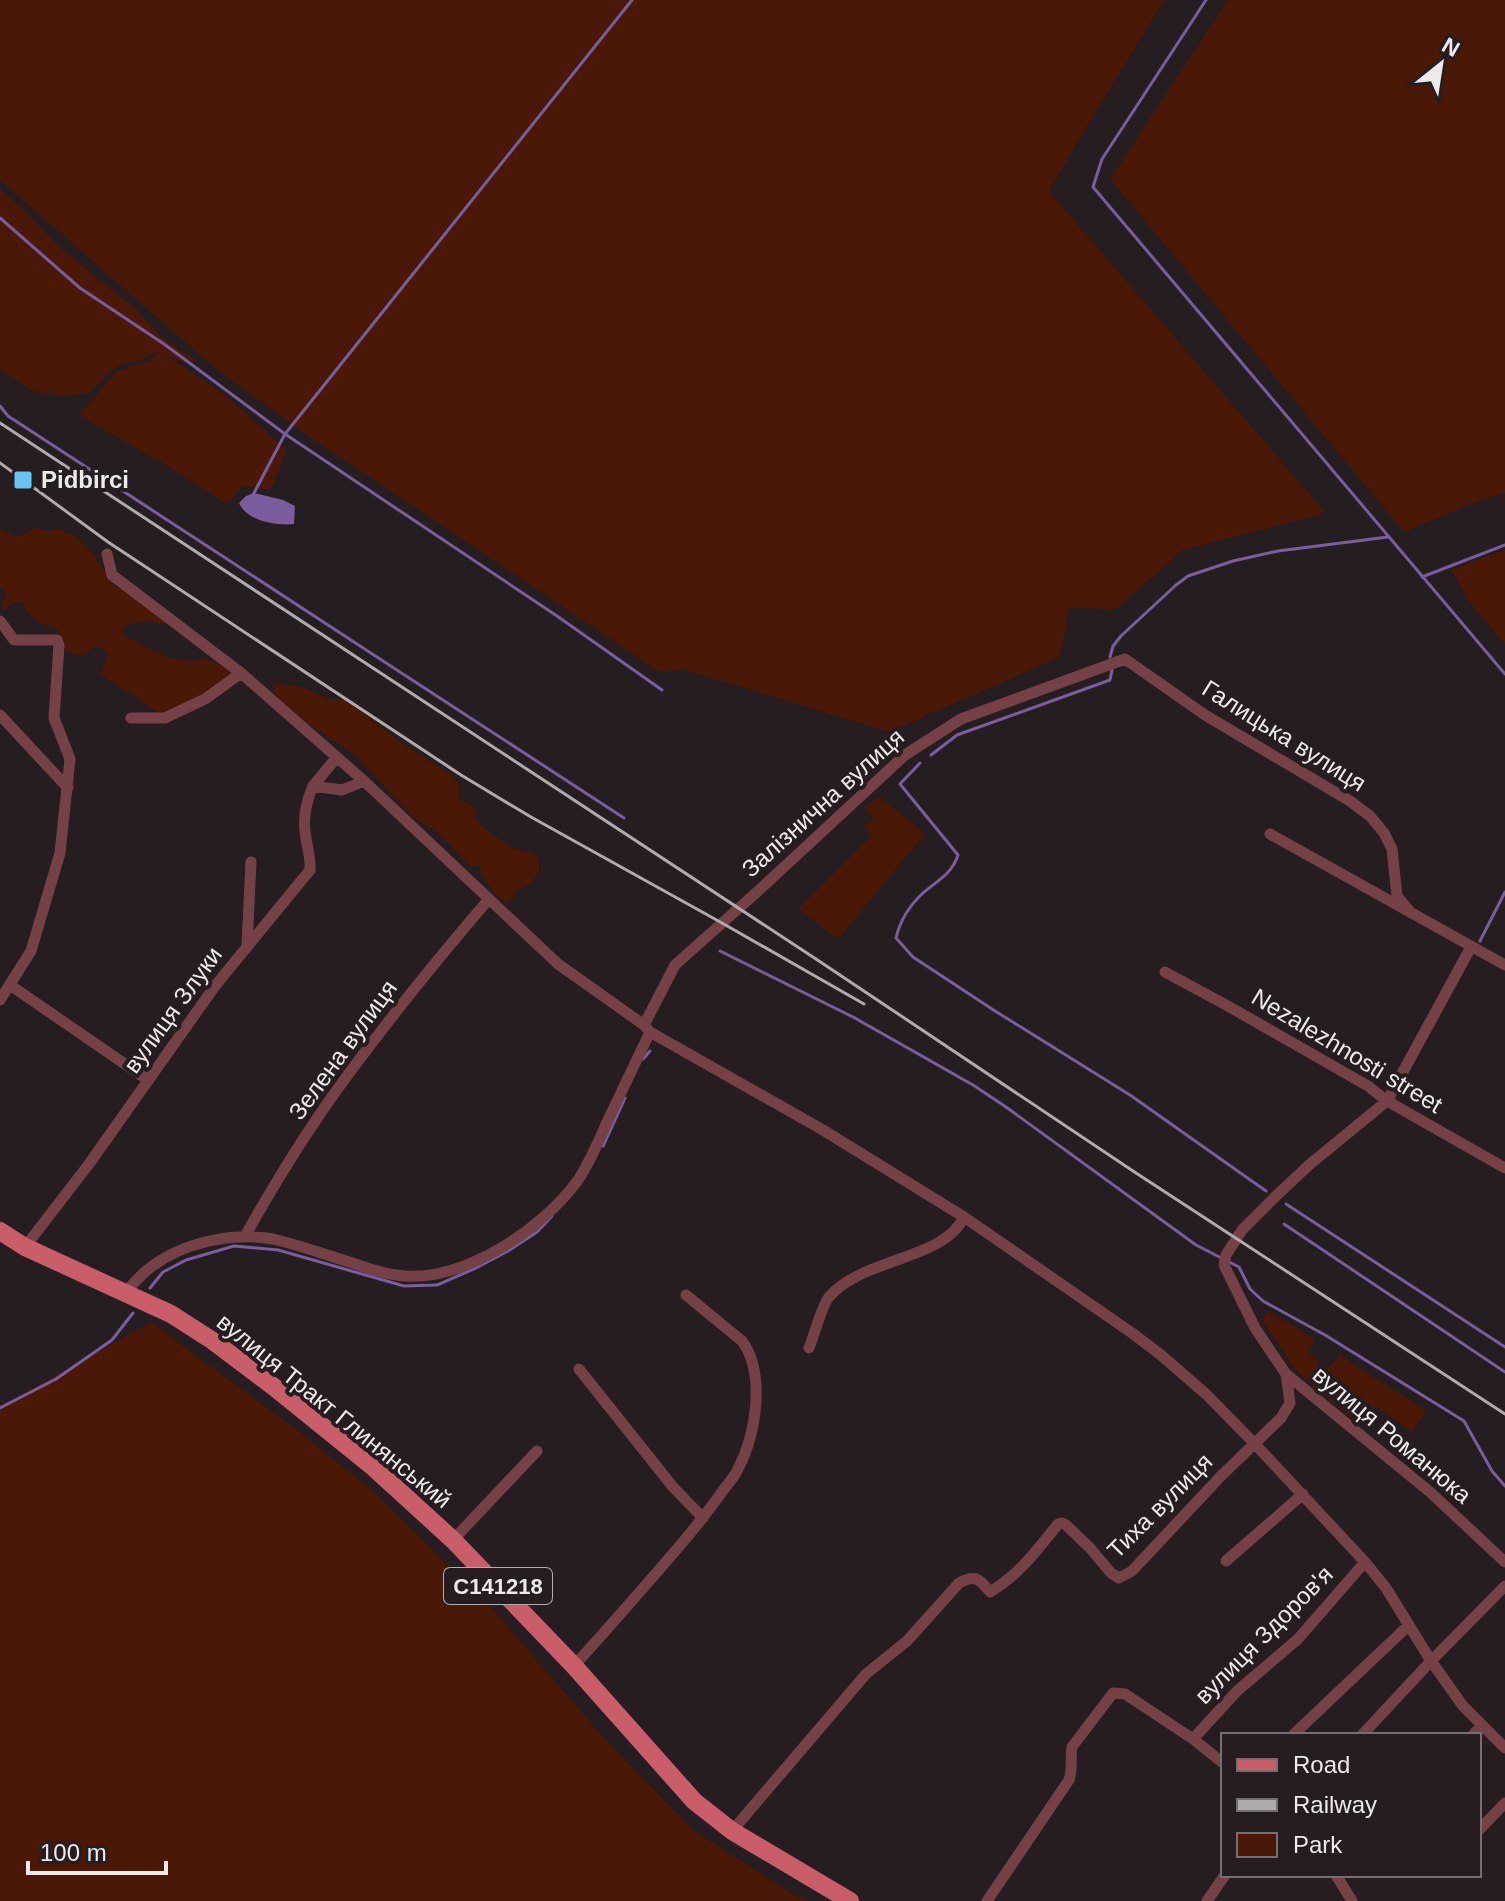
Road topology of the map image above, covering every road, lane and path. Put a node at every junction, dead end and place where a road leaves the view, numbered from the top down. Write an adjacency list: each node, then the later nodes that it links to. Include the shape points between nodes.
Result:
1 (107, 554): 4 (street, via 112,575)
2 (0, 621): 10 (street, via 14,640 57,640 54,718 70,759)
3 (1125, 659): 14 (street, Галицька вулиця, via 1370,816 1392,849 1397,896); 21 (street, Залізнична вулиця, via 961,719 905,755 675,965)
4 (241, 673): 6 (street, via 205,699 165,718); 7 (street)
5 (0, 715): 10 (street)
6 (131, 718)
7 (337, 757): 8 (street); 9 (street, вулиця Злуки)
8 (364, 781): 9 (street, via 342,790); 13 (street)
9 (313, 786): 15 (street, вулиця Злуки, via 304,827 310,870)
10 (68, 788): 19 (street, via 56,867 31,951)
11 (1270, 834): 14 (street)
12 (251, 862): 15 (street)
13 (489, 899): 21 (street, via 558,964); 27 (street, Зелена вулиця, via 345,1078)
14 (1411, 913): 16 (street)
15 (247, 946): 22 (street, вулиця Злуки)
16 (1471, 947): 17 (street); 23 (street)
17 (1505, 965)
18 (1165, 972): 23 (street, Nezalezhnosti street)
19 (10, 985): 20 (street); 22 (street)
20 (0, 1000)
21 (647, 1029): 25 (street); 27 (street, Залізнична вулиця, via 577,1180 544,1218 478,1259 425,1276 396,1275 274,1239)
22 (148, 1080): 28 (street, вулиця Злуки)
23 (1387, 1101): 24 (street, Nezalezhnosti street); 33 (street, вулиця Романюка, via 1276,1196 1239,1235 1225,1260 1255,1328)
24 (1505, 1168)
25 (964, 1217): 31 (street, via 941,1242 864,1272 827,1298); 34 (street, via 1132,1333 1207,1395)
26 (0, 1231): 28 (main road, вулиця Тракт Глинянський / С141218)
27 (245, 1236): 29 (street, Залізнична вулиця, via 175,1252)
28 (25, 1247): 29 (main road, вулиця Тракт Глинянський / С141218)
29 (125, 1293): 38 (main road, вулиця Тракт Глинянський / С141218, via 213,1341 373,1467)
30 (686, 1295): 37 (street, via 742,1341 752,1360 757,1394 753,1428 738,1470)
31 (809, 1348)
32 (579, 1369): 37 (street)
33 (1286, 1374): 34 (street, вулиця Романюка, via 1286,1412); 41 (street, вулиця Романюка, via 1430,1492)
34 (1254, 1443): 36 (street); 55 (street, Тиха вулиця, via 1132,1571 1119,1578 1062,1523 1008,1581 990,1592 978,1579 955,1587 907,1641 866,1674)
35 (537, 1451): 38 (street)
36 (1303, 1494): 39 (street); 40 (street)
37 (703, 1518): 45 (street)
38 (453, 1540): 45 (main road, вулиця Тракт Глинянський / С141218)
39 (1226, 1561)
40 (1365, 1562): 43 (street); 50 (street, вулиця Здоров'я, via 1298,1639 1237,1691)
41 (1505, 1562)
42 (1504, 1588): 44 (street)
43 (1409, 1625): 44 (street); 47 (street)
44 (1431, 1661): 46 (street); 48 (street)
45 (574, 1666): 55 (main road, вулиця Тракт Глинянський / С141218, via 694,1801)
46 (1482, 1725): 49 (street); 51 (street)
47 (1295, 1733)
48 (1364, 1733)
49 (1475, 1733)
50 (1193, 1739): 52 (street); 60 (street, via 1125,1694 1113,1693 1072,1747 1069,1780)
51 (1505, 1748)
52 (1221, 1761)
53 (1505, 1803): 54 (street)
54 (1481, 1828)
55 (732, 1831): 59 (main road, вулиця Тракт Глинянський / С141218)
56 (1224, 1877): 58 (street)
57 (1337, 1877): 61 (street)
58 (1210, 1900)
59 (850, 1901)
60 (987, 1901)
61 (1352, 1901)

